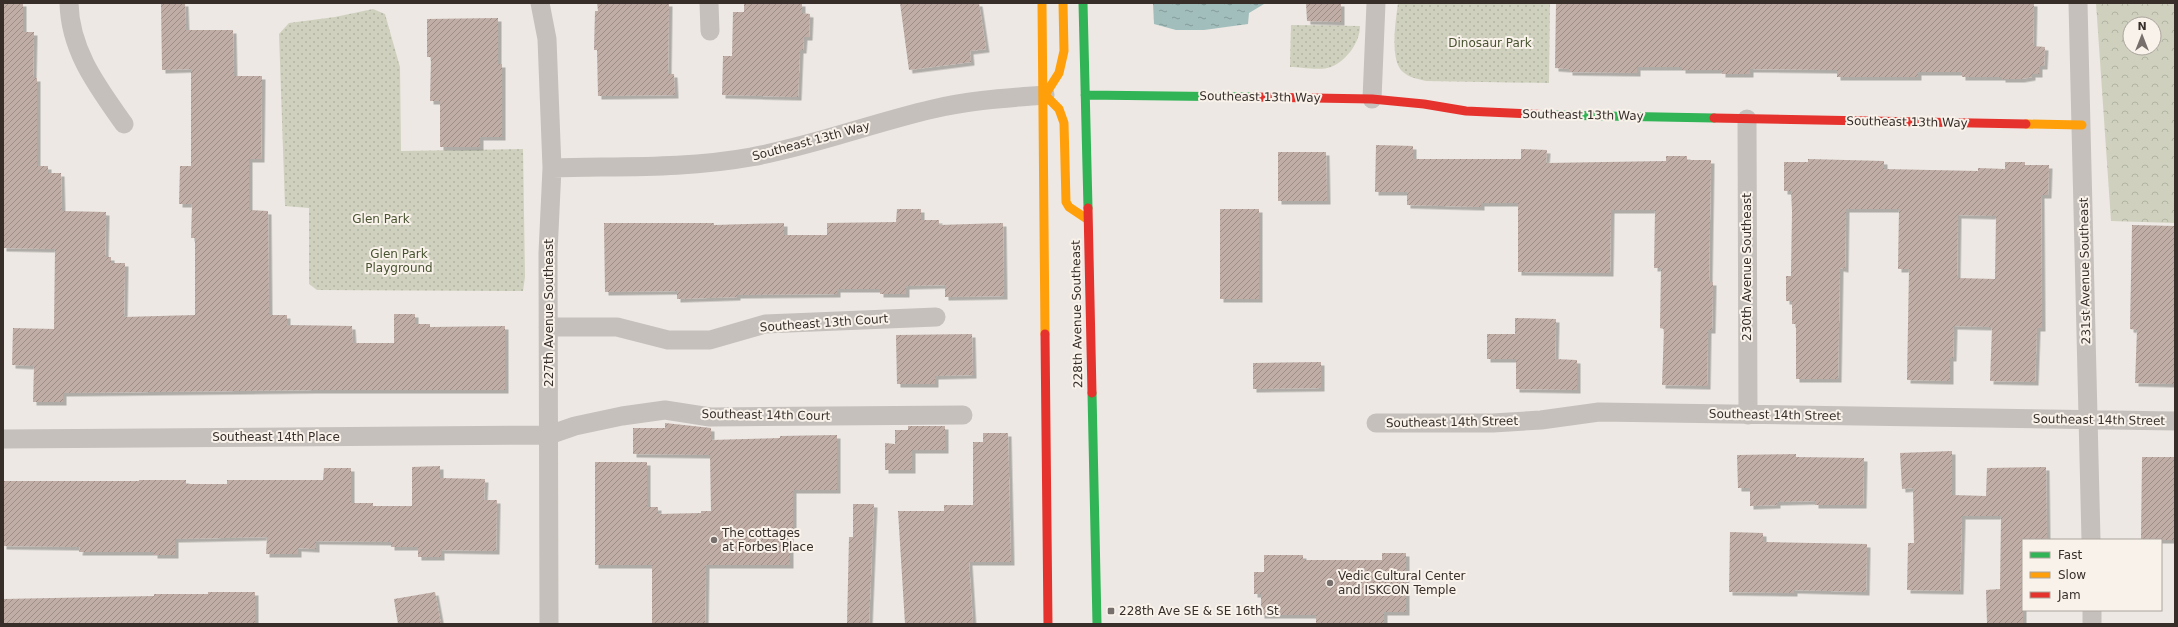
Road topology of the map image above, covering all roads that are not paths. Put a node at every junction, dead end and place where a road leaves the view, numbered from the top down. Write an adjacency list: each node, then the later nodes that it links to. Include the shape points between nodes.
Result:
1 (69, 3): 14 (street, via 74,36 86,68)
2 (540, 3): 16 (street, 227th Avenue Southeast, via 547,39)
3 (709, 3): 9 (street)
4 (1042, 3): 10 (main road)
5 (1063, 3): 10 (main road, via 1064,50 1059,73)
6 (1082, 3): 11 (main road, 228th Avenue Southeast)
7 (1376, 3): 12 (street)
8 (2078, 3): 15 (street, 231st Avenue Southeast)
9 (710, 31)
10 (1044, 95): 16 (street, Southeast 13th Way, via 934,108 816,142 751,157 701,163); 17 (main road, via 1059,109 1064,123 1066,202); 30 (main road)
11 (1084, 95): 12 (main road, Southeast 13th Way); 17 (main road, 228th Avenue Southeast)
12 (1372, 99): 13 (main road, Southeast 13th Way, via 1505,114)
13 (1747, 119): 15 (main road, Southeast 13th Way); 21 (street, 230th Avenue Southeast)
14 (124, 124)
15 (2082, 125): 22 (street, 231st Avenue Southeast)
16 (552, 168): 19 (street, 227th Avenue Southeast)
17 (1087, 219): 31 (main road, 228th Avenue Southeast)
18 (936, 317): 19 (street, Southeast 13th Court, via 765,324 710,340 668,340 617,327)
19 (548, 327): 25 (street, 227th Avenue Southeast)
20 (963, 415): 25 (street, Southeast 14th Court, via 710,417 665,410 614,417)
21 (1748, 415): 22 (street, Southeast 14th Street); 24 (street, Southeast 14th Street, via 1599,412 1540,420)
22 (2088, 420): 23 (street, Southeast 14th Street); 27 (street, 231st Avenue Southeast)
23 (2175, 421)
24 (1376, 423)
25 (549, 435): 26 (street, Southeast 14th Place); 29 (street, 227th Avenue Southeast)
26 (3, 439)
27 (2091, 539)
28 (2092, 611): 32 (street)
29 (549, 624)
30 (1048, 624)
31 (1097, 624)
32 (2092, 624)

